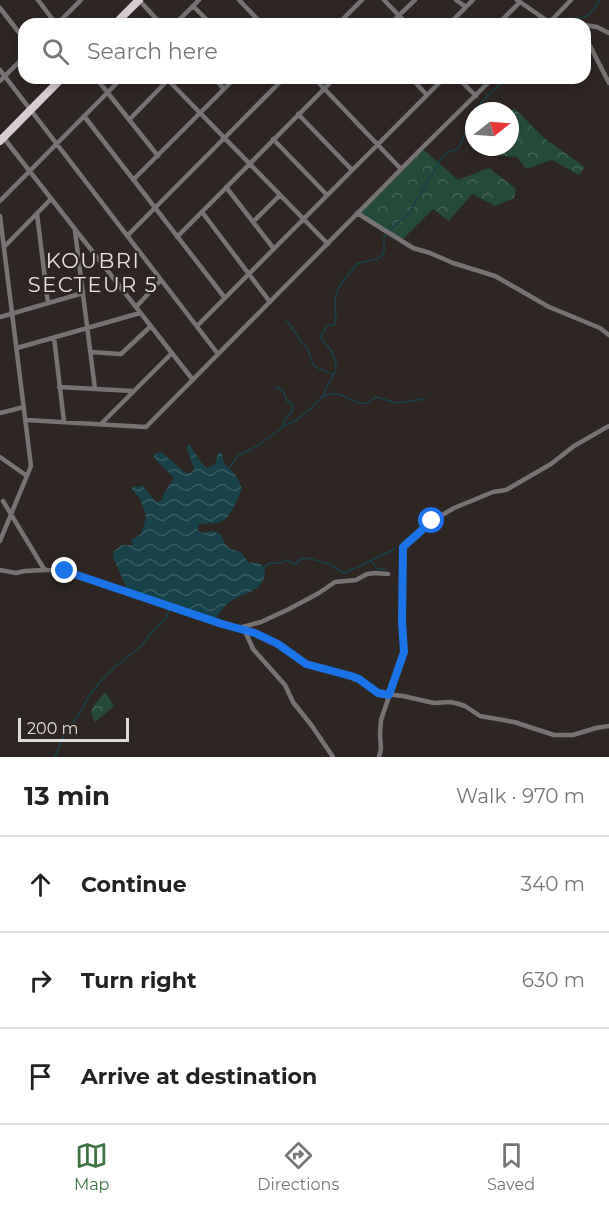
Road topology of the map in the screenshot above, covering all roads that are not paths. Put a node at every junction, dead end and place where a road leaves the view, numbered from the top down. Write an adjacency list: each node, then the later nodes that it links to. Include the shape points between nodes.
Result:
1 (38, 0): 17 (street)
2 (81, 0): 18 (street)
3 (139, 0): 19 (highway); 20 (street)
4 (199, 0): 13 (street)
5 (362, 0): 24 (street)
6 (384, 0): 16 (street)
7 (415, 0): 16 (street)
8 (456, 0): 14 (street)
9 (473, 0): 14 (street)
10 (571, 0): 29 (street)
11 (243, 1): 23 (street)
12 (518, 1): 27 (street); 28 (street)
13 (193, 6): 21 (street); 22 (street)
14 (466, 7): 26 (street)
15 (0, 8): 31 (street)
16 (399, 16): 25 (street)
17 (52, 18)
18 (63, 18)
19 (121, 18)
20 (156, 18)
21 (181, 18)
22 (205, 18)
23 (257, 18)
24 (344, 18)
25 (397, 18)
26 (455, 18)
27 (503, 18)
28 (543, 18)
29 (554, 18)
30 (591, 26): 32 (street)
31 (18, 31)
32 (609, 33)
33 (591, 47): 52 (street)
34 (18, 63): 36 (street)
35 (0, 70): 36 (street)
36 (5, 76): 37 (street); 58 (street)
37 (0, 81)
38 (56, 84): 58 (highway)
39 (101, 84): 55 (street)
40 (116, 84): 55 (street)
41 (162, 84): 62 (street)
42 (172, 84): 59 (street)
43 (219, 84): 54 (street)
44 (229, 84): 54 (street)
45 (278, 84): 63 (street)
46 (320, 84): 53 (street)
47 (328, 84): 53 (street)
48 (417, 84): 56 (street)
49 (438, 84): 56 (street)
50 (464, 84): 57 (street)
51 (487, 84): 57 (street)
52 (609, 84)
53 (324, 88): 60 (street); 67 (street)
54 (224, 89): 59 (street)
55 (108, 92): 61 (street); 62 (street)
56 (427, 95): 67 (street)
57 (476, 96): 70 (street)
58 (30, 110): 64 (highway); 66 (street)
59 (200, 113): 63 (street); 68 (street)
60 (298, 114): 65 (street); 71 (street)
61 (84, 116): 66 (street); 73 (street)
62 (129, 120): 68 (street)
63 (225, 138): 69 (street); 79 (street)
64 (2, 139): 72 (street)
65 (273, 139): 69 (street); 76 (street)
66 (57, 144): 72 (street); 87 (street)
67 (378, 144): 70 (street); 71 (street)
68 (158, 156): 73 (street)
69 (249, 164): 74 (street); 75 (street)
70 (401, 169): 81 (street)
71 (352, 170): 76 (street)
72 (30, 171): 77 (street); 78 (street)
73 (133, 180): 79 (street)
74 (226, 188): 80 (street); 85 (street)
75 (280, 195): 84 (street); 85 (street)
76 (327, 195): 84 (street)
77 (51, 199): 82 (street); 86 (street)
78 (0, 201)
79 (155, 208): 87 (street); 88 (street)
80 (202, 212): 88 (street); 92 (street)
81 (357, 213): 89 (street); 107 (street, via 413,248 495,276)
82 (37, 214): 90 (street); 99 (street)
83 (0, 216): 90 (street)
84 (303, 219): 89 (street); 91 (street)
85 (253, 222): 91 (street)
86 (74, 228): 96 (street); 100 (street)
87 (127, 236): 94 (street)
88 (177, 237): 97 (street)
89 (328, 244): 98 (street)
90 (4, 247): 93 (street)
91 (274, 249): 92 (street)
92 (249, 274): 97 (street); 98 (street)
93 (8, 280): 95 (street); 102 (street)
94 (161, 280): 100 (street); 105 (street)
95 (0, 283)
96 (83, 293): 99 (street); 106 (street)
97 (225, 298): 105 (street)
98 (270, 302): 112 (street)
99 (48, 303): 102 (street)
100 (136, 307): 101 (street)
101 (140, 313): 104 (street); 106 (street)
102 (12, 314): 103 (street); 109 (street)
103 (0, 317)
104 (151, 326): 110 (street, via 121,354); 111 (street)
105 (197, 326): 112 (street)
106 (87, 328): 108 (street); 110 (street)
107 (609, 335)
108 (54, 337): 109 (street); 114 (street)
109 (17, 348): 117 (street)
110 (90, 352): 115 (street)
111 (172, 352): 113 (street); 116 (street)
112 (218, 354): 113 (street)
113 (193, 380): 121 (street, via 146,426)
114 (59, 387): 115 (street); 120 (street)
115 (95, 389): 116 (street)
116 (133, 391): 121 (street)
117 (24, 406): 118 (street); 119 (street)
118 (0, 413)
119 (26, 420): 120 (street); 124 (street, via 31,466)
120 (64, 422): 121 (street)
121 (101, 424)
122 (609, 426): 133 (street, via 506,489 454,508 405,544 404,652)
123 (0, 457): 124 (street)
124 (27, 476): 126 (street)
125 (2, 500): 126 (street)
126 (13, 511): 127 (street); 129 (street)
127 (0, 541)
128 (0, 570): 129 (street)
129 (45, 570): 131 (street, via 67,571)
130 (388, 574): 131 (street, via 367,574 356,580 335,582 289,609)
131 (239, 628): 132 (street)
132 (245, 631): 133 (street, via 268,639 312,667 351,676 378,693); 135 (street, via 253,649 285,685)
133 (389, 695): 134 (street, via 459,704 480,716 559,736); 136 (street, via 381,720)
134 (609, 726)
135 (333, 757)
136 (379, 757)

